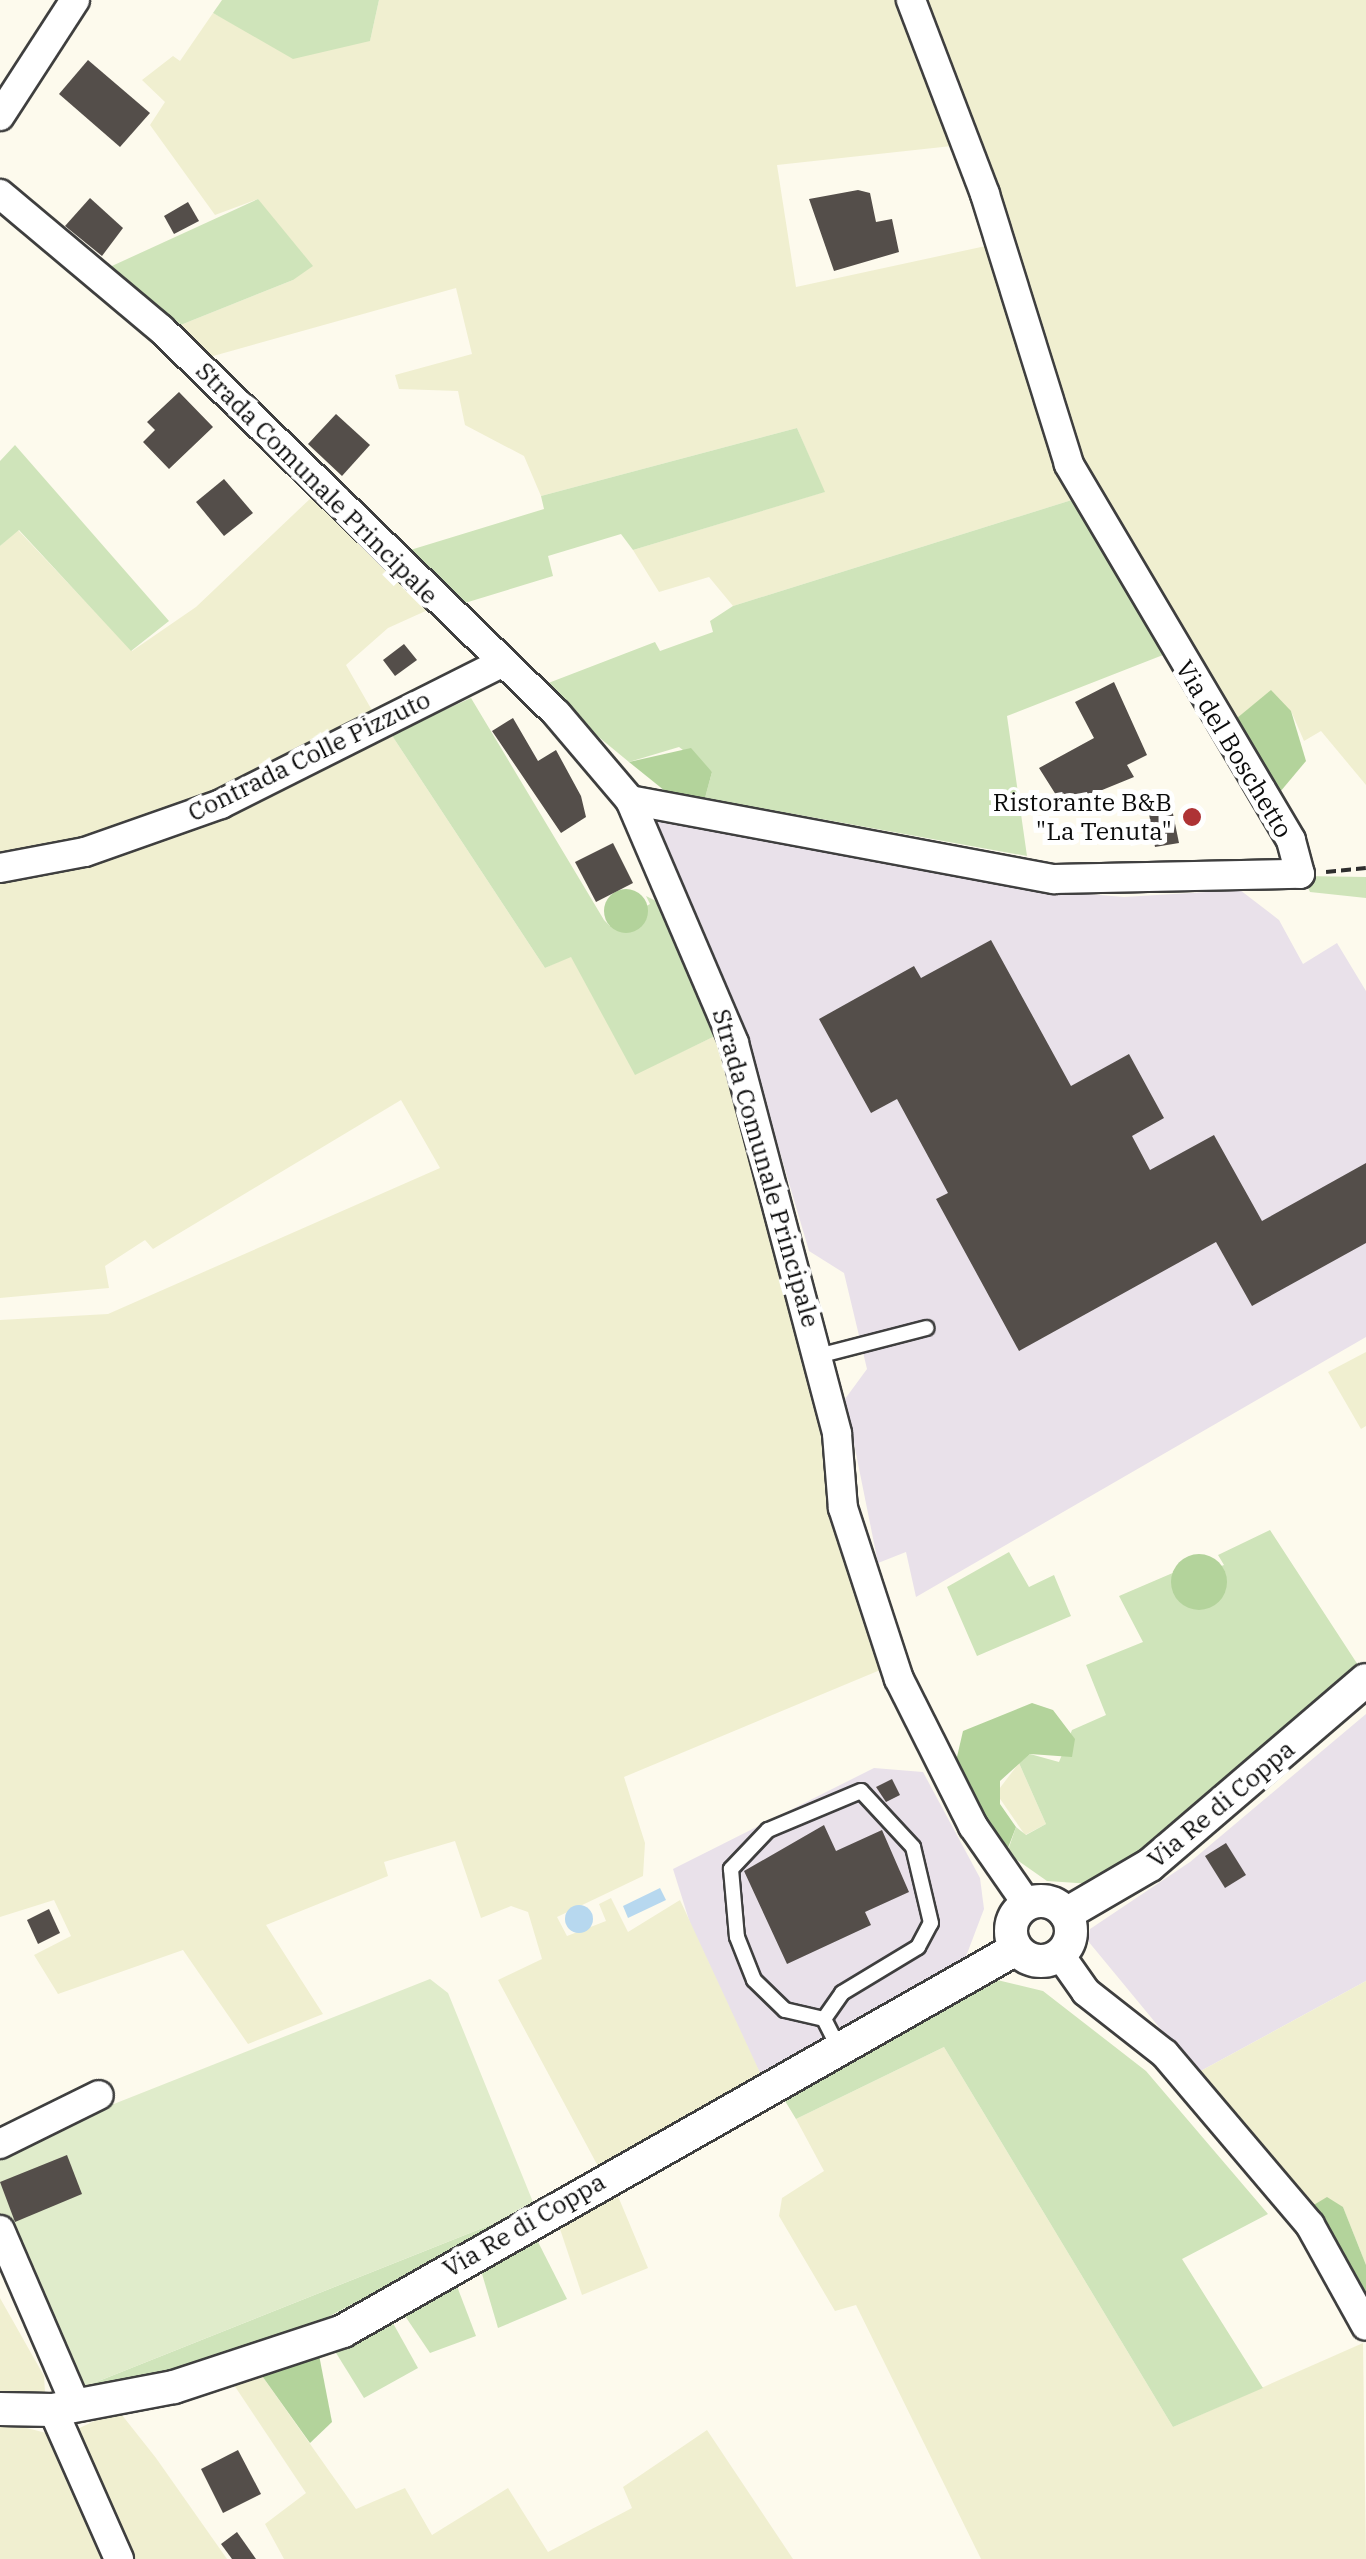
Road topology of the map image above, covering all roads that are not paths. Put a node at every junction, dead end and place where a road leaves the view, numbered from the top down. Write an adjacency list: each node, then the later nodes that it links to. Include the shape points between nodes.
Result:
1 (75, 0): 3 (street)
2 (911, 0): 6 (street, Via del Boschetto, via 985,194 1069,464 1291,840 1300,874 1054,878)
3 (0, 116)
4 (0, 194): 5 (street, Strada Comunale Principale, via 161,329)
5 (499, 664): 6 (street, Strada Comunale Principale); 7 (street, Contrada Colle Pizzuto, via 221,804 85,852)
6 (630, 800): 9 (street, Strada Comunale Principale, via 734,1043)
7 (0, 868)
8 (926, 1328): 9 (lane)
9 (818, 1356): 11 (street, Strada Comunale Principale, via 843,1508 900,1678 973,1826)
10 (1366, 1680): 12 (street, Via Re di Coppa, via 1150,1865)
11 (1026, 1904): 12 (street, via 1044,1901); 13 (street, via 1011,1928)
12 (1066, 1914): 14 (street, via 1070,1940)
13 (1016, 1949): 14 (street, via 1037,1962); 15 (street, Via Re di Coppa)
14 (1060, 1955): 19 (street, via 1086,1992 1165,2054 1310,2225)
15 (830, 2032): 15 (lane, via 786,2010 754,1980 736,1936 731,1869 768,1830 861,1790 913,1847 931,1923 918,1947 842,1993); 20 (street, Via Re di Coppa, via 344,2331 174,2388)
16 (98, 2095): 17 (street)
17 (0, 2144)
18 (0, 2230): 20 (street)
19 (1366, 2326)
20 (65, 2408): 21 (street, Via Re di Coppa); 22 (street)
21 (0, 2409)
22 (119, 2559)

